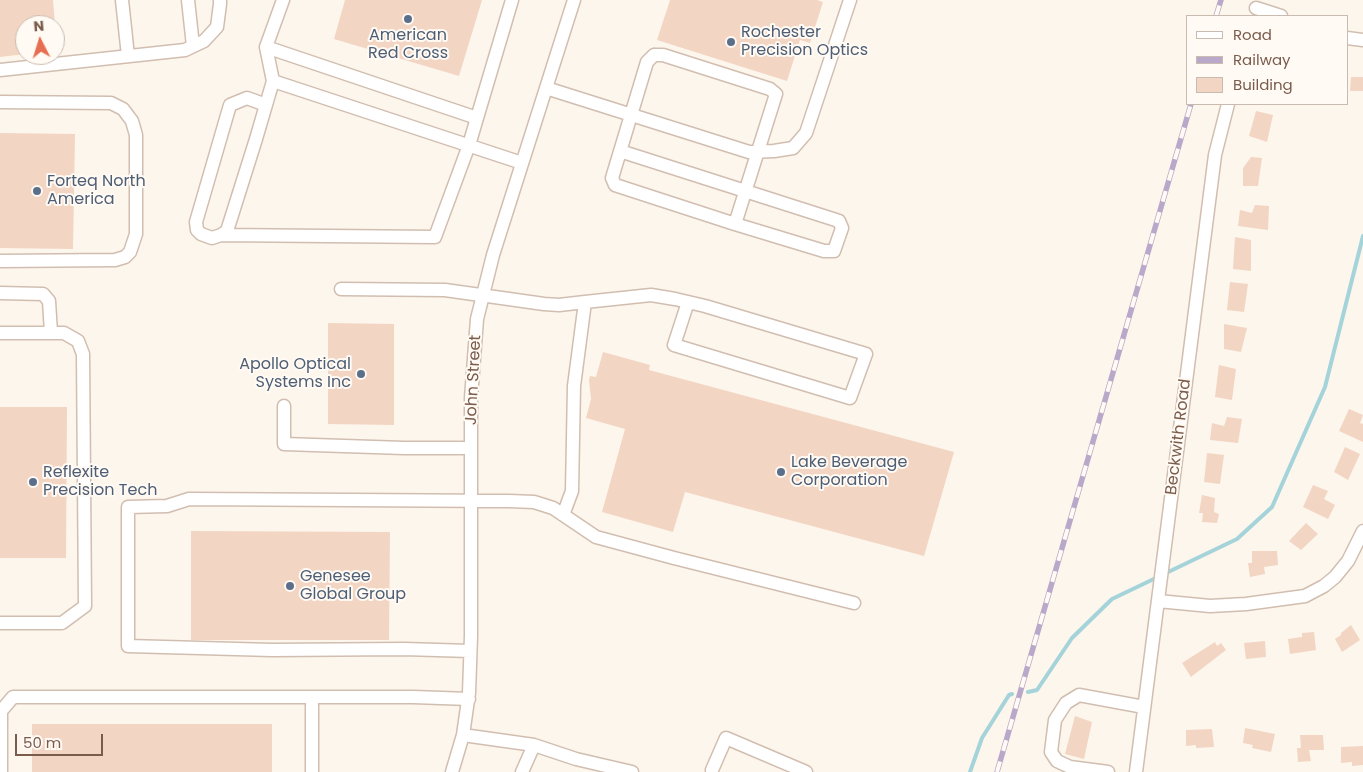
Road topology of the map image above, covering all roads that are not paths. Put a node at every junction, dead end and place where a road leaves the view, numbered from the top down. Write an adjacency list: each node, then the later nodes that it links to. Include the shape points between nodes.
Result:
1 (122, 0): 14 (street)
2 (188, 0): 12 (street)
3 (220, 0): 12 (street, via 217,27 204,41)
4 (283, 0): 13 (street)
5 (512, 0): 22 (street)
6 (574, 0): 17 (street, John Street)
7 (850, 0): 25 (street, via 806,133 793,148)
8 (1256, 8): 9 (street)
9 (1278, 15)
10 (1348, 38): 11 (street)
11 (1363, 40)
12 (193, 46): 14 (street, via 185,50)
13 (266, 47): 16 (street); 22 (street)
14 (128, 56): 15 (street)
15 (0, 70)
16 (273, 81): 19 (street); 23 (street)
17 (546, 88): 21 (street); 26 (street, John Street)
18 (0, 102): 30 (street, via 111,103 122,110 132,121 136,135 136,234 130,252 116,260)
19 (266, 105): 29 (street, via 227,231); 29 (street, via 247,98 230,105 196,222 201,234 212,238)
20 (1228, 105): 43 (street, Beckwith Road, via 1215,155)
21 (631, 114): 24 (street); 25 (street, via 749,152); 25 (street, via 647,62 654,55 663,55 770,89 776,94)
22 (477, 118): 23 (street)
23 (468, 145): 26 (street); 29 (street, via 435,237)
24 (620, 151): 27 (street); 28 (street, via 612,178 615,186)
25 (759, 152): 27 (street)
26 (522, 163): 33 (street, John Street)
27 (746, 191): 28 (street); 28 (street, via 839,221 842,228 834,251 824,251)
28 (735, 224)
29 (221, 235)
30 (0, 261)
31 (341, 290): 33 (street, via 445,290)
32 (0, 293): 37 (street, via 43,294 49,301)
33 (483, 294): 34 (street, via 544,304); 39 (street, John Street, via 474,354)
34 (586, 302): 35 (street, via 651,295); 41 (street, via 574,386 572,491)
35 (688, 302): 35 (street, via 866,354 850,398 674,345)
36 (0, 333): 37 (street)
37 (51, 333): 45 (street, via 64,333 78,341 84,354 85,606 62,623)
38 (284, 406): 39 (street, via 284,444)
39 (471, 448): 40 (street, John Street)
40 (471, 502): 41 (street, via 534,502); 46 (street, John Street); 46 (street, via 189,499 167,506 128,507 128,646)
41 (563, 515): 44 (street, via 596,537)
42 (1363, 531): 43 (street, via 1348,561 1335,577 1304,596 1210,606)
43 (1158, 602): 49 (street, Beckwith Road)
44 (854, 603)
45 (0, 623)
46 (470, 651): 48 (street, John Street)
47 (312, 697): 48 (street); 53 (street, via 13,697 1,711); 54 (street)
48 (469, 699): 50 (street, John Street)
49 (1144, 707): 59 (street, via 1079,695 1066,704 1055,720 1051,752 1057,761 1070,767); 60 (street, Beckwith Road)
50 (463, 735): 51 (street); 55 (street, John Street)
51 (534, 745): 56 (street); 57 (street)
52 (711, 771): 58 (street, via 726,738)
53 (1, 772)
54 (312, 772)
55 (452, 772)
56 (522, 772)
57 (632, 772)
58 (806, 772)
59 (1108, 772)
60 (1136, 772)

